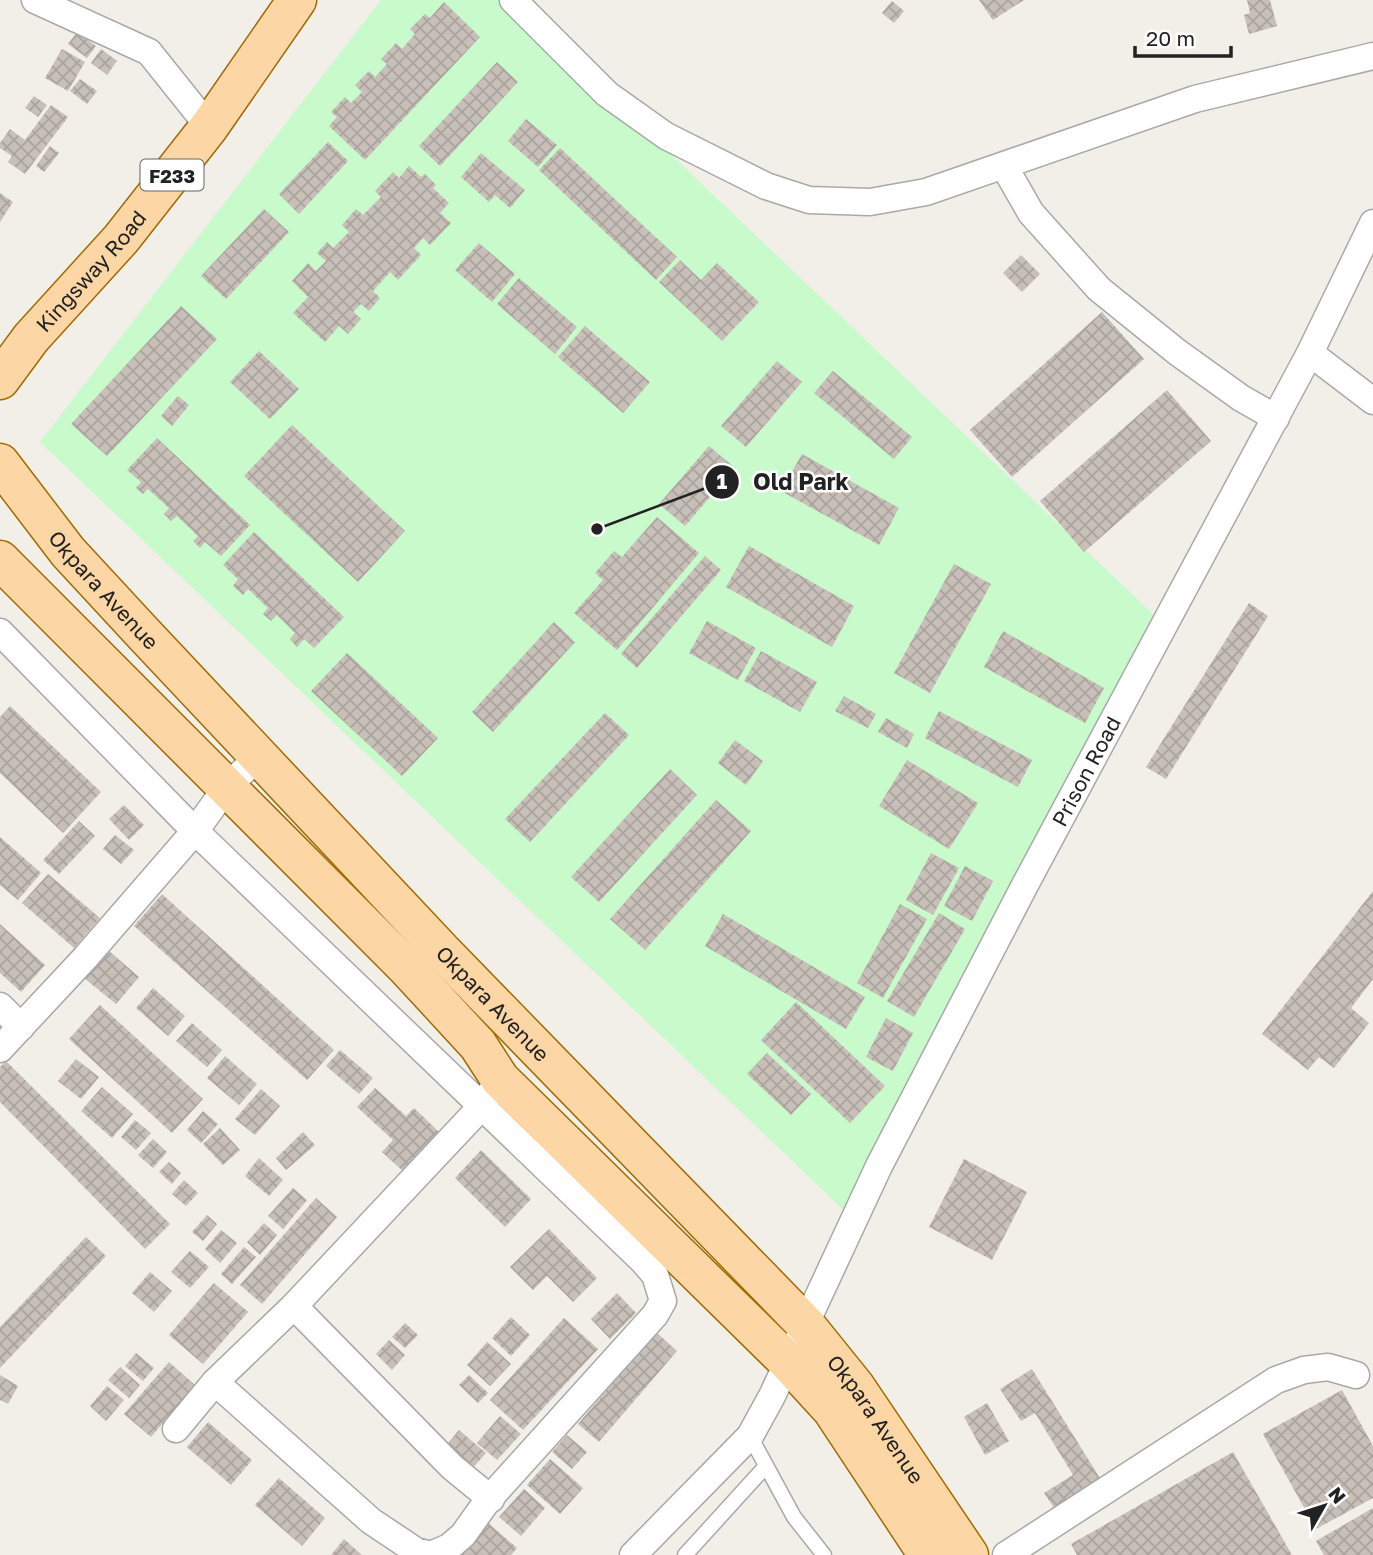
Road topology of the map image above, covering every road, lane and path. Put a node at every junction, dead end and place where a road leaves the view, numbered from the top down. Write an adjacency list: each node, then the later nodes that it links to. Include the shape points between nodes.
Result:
1 (35, 0): 5 (street, via 149,52)
2 (298, 0): 5 (main road, Kingsway Road / F233)
3 (513, 0): 6 (street, via 607,94 666,136 766,186 809,200 870,202 926,192)
4 (1373, 56): 6 (street, via 1195,99)
5 (209, 127): 8 (main road, Kingsway Road / F233, via 121,239)
6 (1004, 166): 12 (street, via 1031,213 1098,289 1177,352)
7 (1370, 237): 9 (street, Prison Road)
8 (16, 346): 10 (main road, Kingsway Road / F233)
9 (1310, 353): 11 (street); 12 (street, Prison Road)
10 (0, 380)
11 (1373, 401)
12 (1276, 418): 24 (street, Prison Road, via 1026,883 879,1166)
13 (0, 463): 16 (main road, Okpara Avenue, via 68,552)
14 (0, 560): 17 (main road, Okpara Avenue)
15 (0, 632): 18 (street)
16 (259, 756): 17 (street); 24 (main road, Okpara Avenue)
17 (227, 787): 18 (street); 22 (main road, Okpara Avenue, via 478,1045)
18 (195, 831): 20 (street); 22 (street)
19 (0, 1006): 20 (street)
20 (21, 1027): 21 (street)
21 (0, 1049)
22 (491, 1093): 23 (street); 25 (main road, Okpara Avenue); 31 (street, via 655,1275 663,1301)
23 (294, 1306): 27 (street); 31 (street, via 452,1467)
24 (805, 1324): 25 (street, Prison Road); 36 (main road, Okpara Avenue, via 855,1386)
25 (788, 1362): 29 (street, Prison Road); 35 (main road, Okpara Avenue, via 832,1410)
26 (1356, 1375): 37 (street, via 1328,1367 1276,1380)
27 (215, 1382): 28 (street); 31 (street, via 371,1521 416,1551 431,1555 449,1547)
28 (176, 1429)
29 (750, 1436): 30 (lane); 32 (street, Prison Road)
30 (766, 1466): 33 (lane); 34 (lane, via 794,1517)
31 (491, 1499)
32 (632, 1555)
33 (685, 1555)
34 (824, 1555)
35 (928, 1555)
36 (968, 1555)
37 (1006, 1555)

